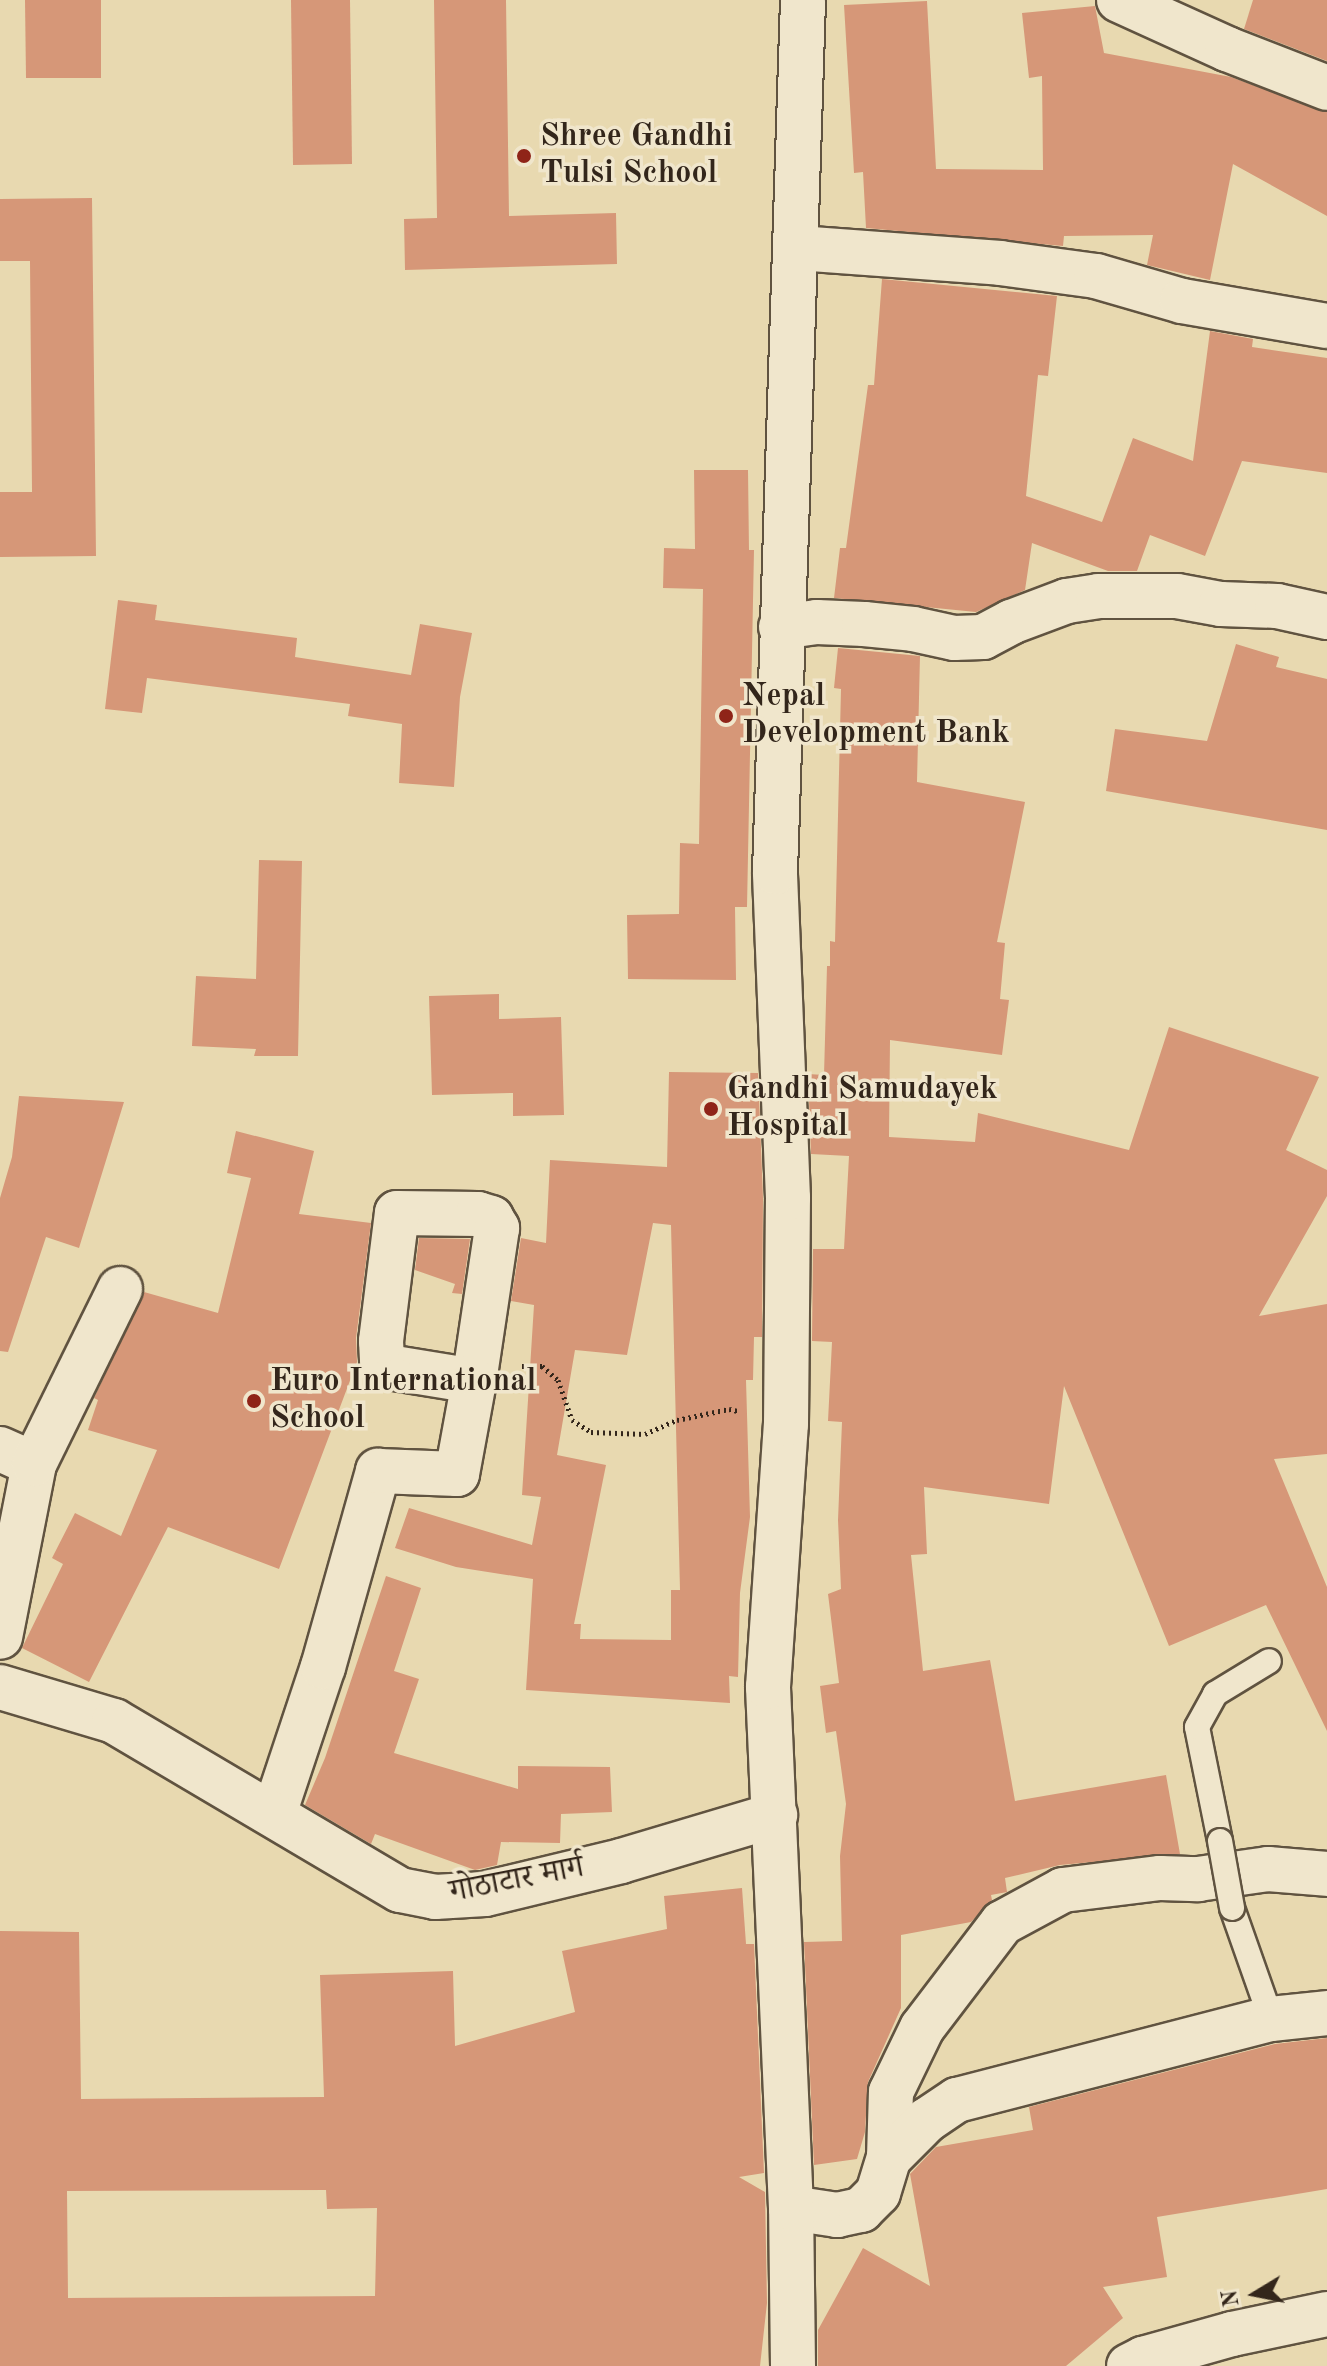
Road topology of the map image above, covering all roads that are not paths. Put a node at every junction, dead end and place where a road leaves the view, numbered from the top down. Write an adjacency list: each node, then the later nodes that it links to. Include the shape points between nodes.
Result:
1 (803, 0): 4 (street)
2 (1119, 0): 3 (street)
3 (1327, 88)
4 (798, 248): 5 (street, via 1096,276 1182,301); 7 (street)
5 (1327, 326)
6 (1327, 617): 7 (street, via 1177,596 1098,596 1053,606 983,637 954,638 864,624)
7 (781, 627): 15 (street, via 775,872 788,1198 786,1424 768,1687)
8 (120, 1289): 10 (street)
9 (474, 1381): 14 (street, via 457,1474 378,1471 323,1667)
10 (17, 1456): 11 (street)
11 (0, 1637)
12 (1269, 1661): 18 (lane, bridge, via 1215,1694 1197,1727 1232,1908)
13 (0, 1687): 14 (street, गोठाटार मार्ग, via 114,1721)
14 (274, 1814): 15 (street, गोठाटार मार्ग, via 400,1890 435,1897 500,1890 621,1861)
15 (775, 1815): 20 (street)
16 (1327, 1874): 19 (street, via 1268,1869 1063,1890 1002,1923 922,2028 891,2092)
17 (1327, 2013): 18 (street)
18 (1271, 2019): 19 (street, via 957,2100 927,2120)
19 (889, 2158): 20 (street, via 878,2193 861,2210 837,2215)
20 (791, 2208): 22 (street)
21 (1327, 2314): 23 (street, via 1232,2334)
22 (793, 2366)
23 (1129, 2366)

